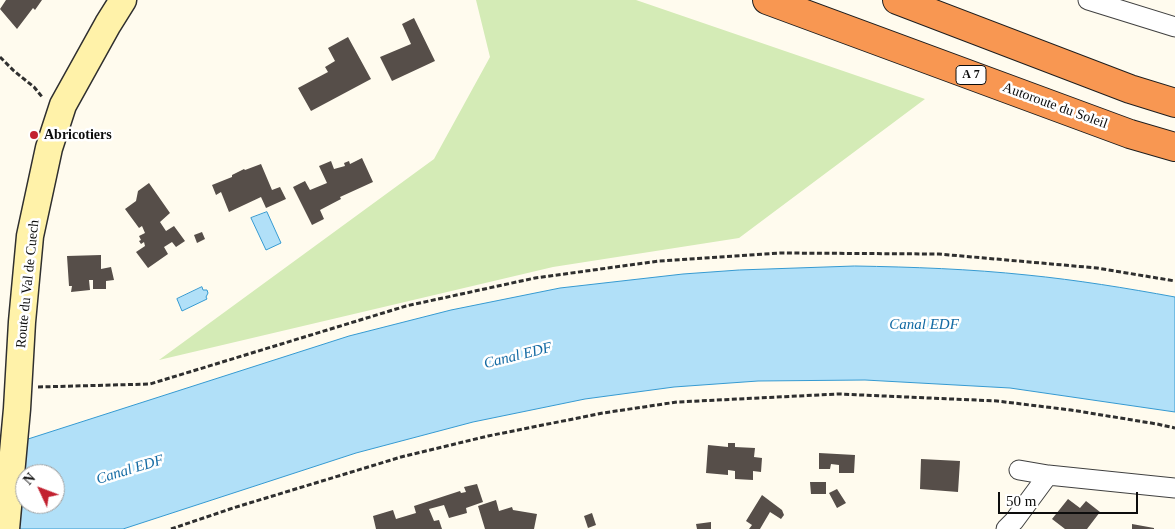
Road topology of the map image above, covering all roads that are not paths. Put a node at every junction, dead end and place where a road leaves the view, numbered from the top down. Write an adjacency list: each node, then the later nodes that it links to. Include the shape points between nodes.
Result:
1 (123, 0): 11 (street, Route du Val de Cuech, via 63,105 49,148 30,236)
2 (768, 0): 7 (highway, Autoroute du Soleil / A 7, via 1130,134)
3 (897, 0): 6 (highway, via 1130,89)
4 (1088, 0): 5 (street)
5 (1175, 27)
6 (1175, 103)
7 (1175, 147)
8 (1019, 470): 9 (street)
9 (1048, 475): 10 (street); 12 (street)
10 (1175, 488)
11 (6, 529)
12 (1006, 529)

